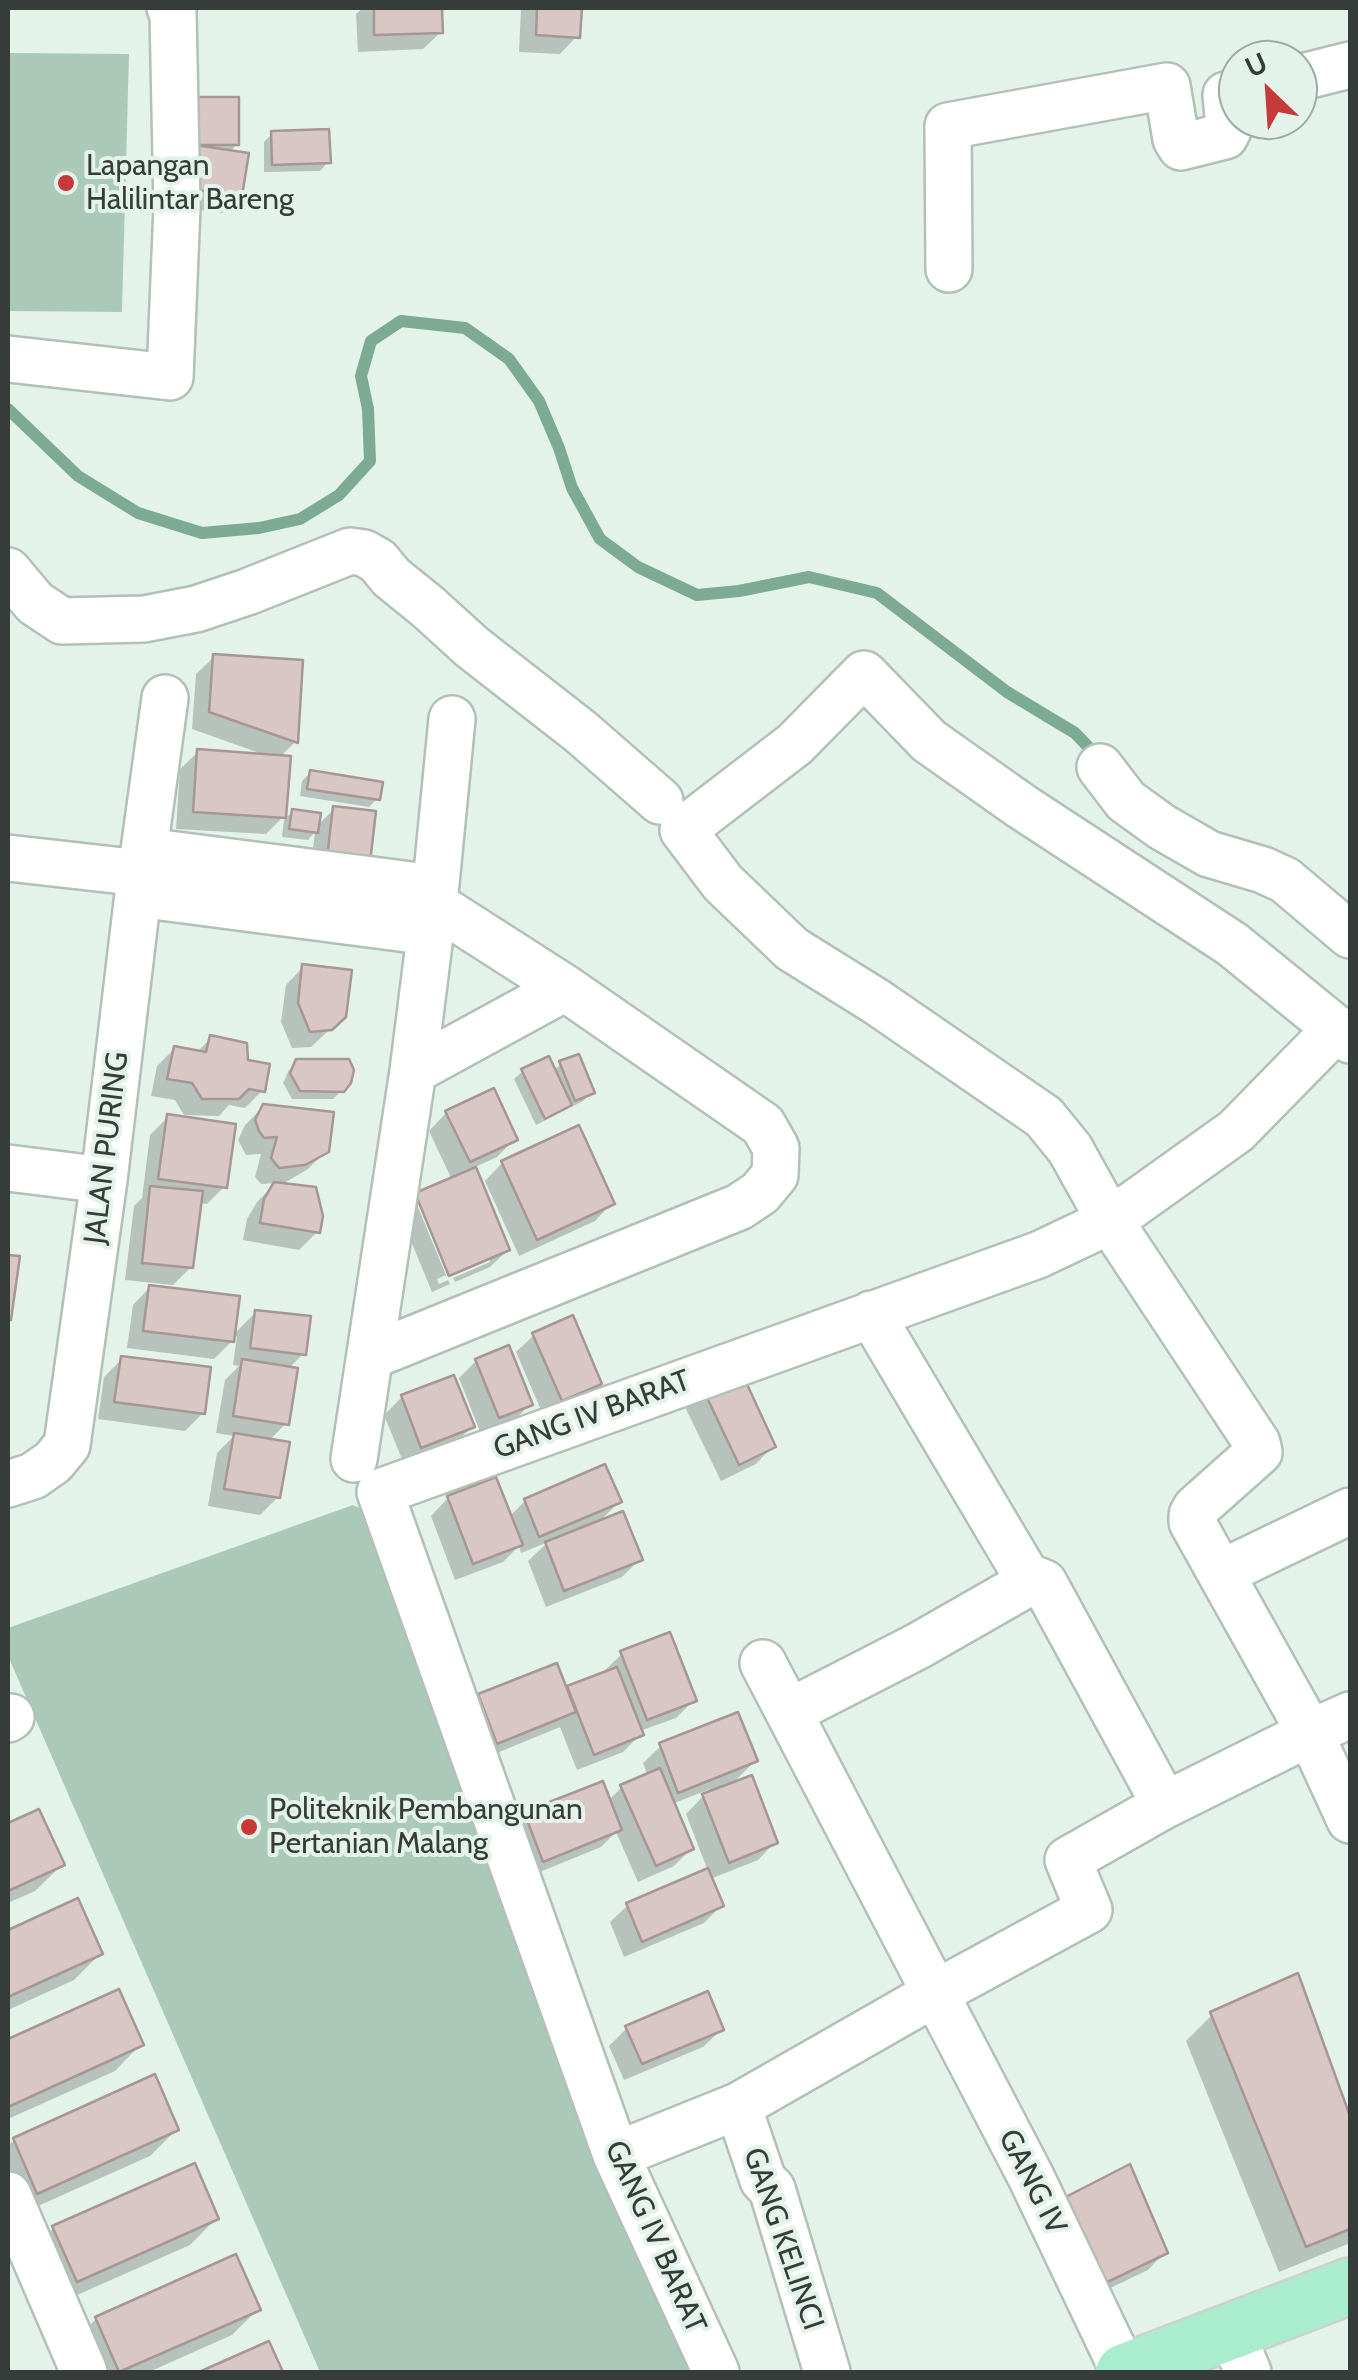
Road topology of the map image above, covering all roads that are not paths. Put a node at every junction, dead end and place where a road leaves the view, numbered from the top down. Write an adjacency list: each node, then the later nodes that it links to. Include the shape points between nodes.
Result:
1 (170, 8): 6 (street, via 178,207 170,377)
2 (1350, 66): 3 (street)
3 (1318, 73)
4 (1218, 138): 5 (street, via 1181,146 1166,86 948,126)
5 (950, 269)
6 (8, 359)
7 (8, 571): 11 (street, via 36,604 62,621 144,619 196,609 350,551 364,553)
8 (165, 698): 13 (street, JALAN PURING)
9 (452, 719): 14 (street)
10 (1100, 767): 15 (street, via 1126,800 1162,828 1208,854 1285,880)
11 (660, 802)
12 (8, 858): 13 (street)
13 (141, 873): 14 (street); 20 (street, JALAN PURING)
14 (433, 908): 16 (street); 18 (street)
15 (1350, 935)
16 (565, 988): 18 (street); 23 (street, via 763,1125 776,1148 775,1175 739,1207)
17 (1343, 1034): 21 (street, GANG IV BARAT, via 1236,1131); 21 (street, via 1232,944 930,741 864,674 795,744 684,830 723,883 792,949 1044,1117)
18 (414, 1071): 23 (street)
19 (8, 1168): 20 (street)
20 (104, 1180): 25 (street, JALAN PURING, via 68,1445 33,1476)
21 (1110, 1222): 22 (street, GANG IV BARAT); 27 (street, via 1257,1443 1253,1459 1192,1515)
22 (871, 1314): 28 (street); 36 (street, GANG IV BARAT, via 380,1492)
23 (370, 1356): 24 (street)
24 (354, 1459)
25 (8, 1484)
26 (1350, 1511): 27 (street)
27 (1221, 1572): 31 (street)
28 (1030, 1582): 30 (street); 32 (street, via 1044,1583)
29 (763, 1663): 30 (street, GANG IV)
30 (789, 1712): 34 (street, GANG IV)
31 (1330, 1724): 32 (street); 33 (street)
32 (1165, 1806): 34 (street, via 1068,1860 1089,1910)
33 (1350, 1820)
34 (934, 1994): 35 (street); 43 (street, GANG IV)
35 (738, 2106): 36 (street); 42 (street, GANG KELINCI, via 772,2189)
36 (616, 2154): 41 (street, GANG IV BARAT)
37 (8, 2196): 40 (street)
38 (1350, 2286): 39 (main road)
39 (1240, 2352): 43 (main road)
40 (84, 2372)
41 (716, 2372)
42 (828, 2372)
43 (1124, 2372)

